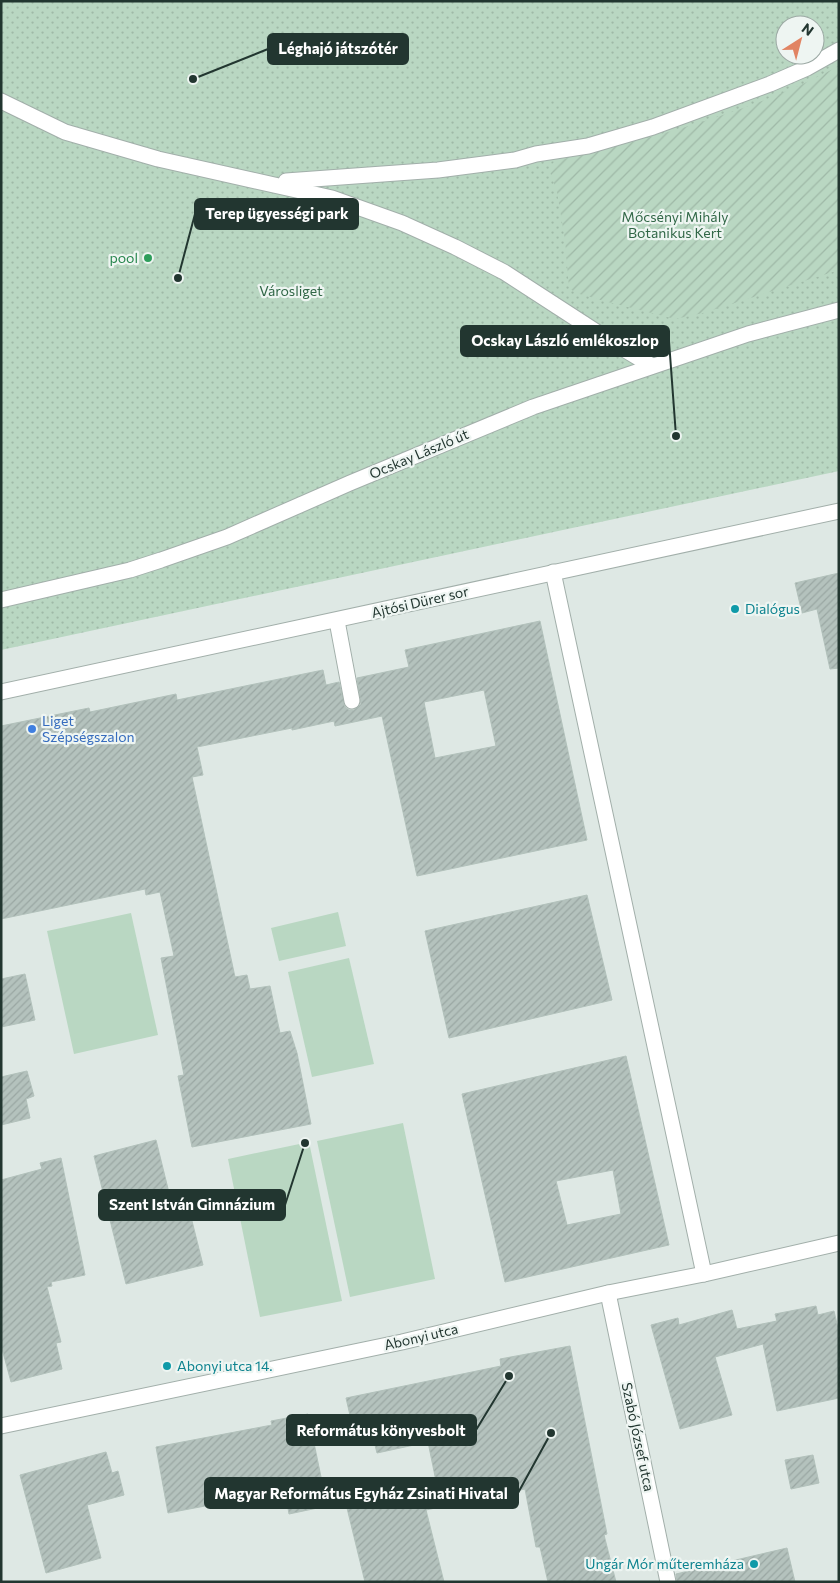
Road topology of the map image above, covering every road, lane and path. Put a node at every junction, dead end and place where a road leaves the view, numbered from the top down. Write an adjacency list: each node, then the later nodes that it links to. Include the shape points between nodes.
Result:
1 (839, 50): 3 (street, via 770,84 653,127 588,146 438,170 306,181)
2 (1, 101): 3 (street, via 65,132 158,159)
3 (264, 181): 5 (street, via 368,210 455,247 504,272)
4 (839, 310): 5 (street, Ocskay László út, via 748,334)
5 (652, 366): 8 (street, Ocskay László út, via 532,407 227,536 130,570)
6 (839, 511): 7 (street, Ajtósi Dürer sor)
7 (553, 572): 9 (street, Ajtósi Dürer sor); 13 (street)
8 (1, 600)
9 (337, 621): 10 (street, Ajtósi Dürer sor); 11 (street)
10 (1, 692)
11 (352, 701)
12 (839, 1243): 13 (street, Abonyi utca)
13 (704, 1274): 14 (street, Abonyi utca)
14 (608, 1293): 15 (street, Abonyi utca, via 402,1342); 16 (street, Szabó József utca)
15 (1, 1426)
16 (668, 1582)

